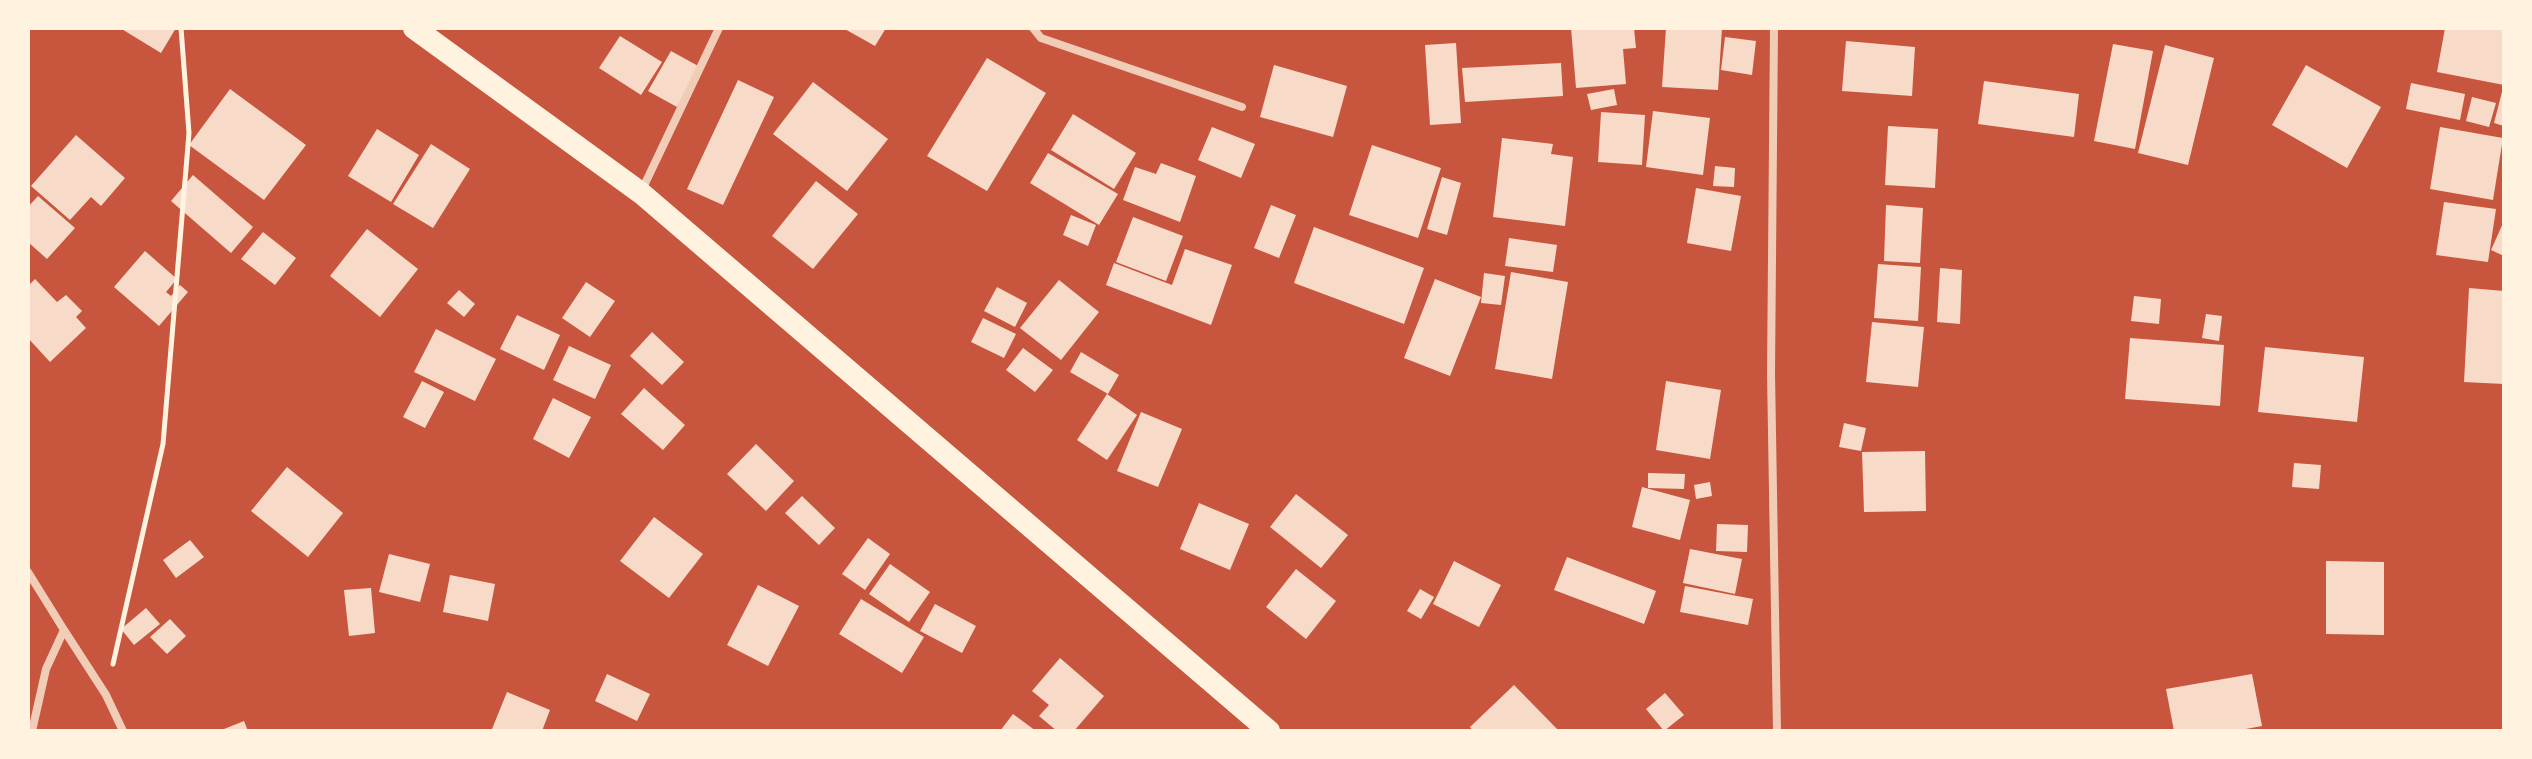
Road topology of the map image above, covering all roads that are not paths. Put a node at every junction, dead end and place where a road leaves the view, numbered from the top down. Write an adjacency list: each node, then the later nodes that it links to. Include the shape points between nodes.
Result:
1 (414, 28): 6 (highway)
2 (719, 28): 6 (street)
3 (1033, 28): 5 (street, via 1041,38)
4 (1774, 28): 12 (street, via 1771,373)
5 (1242, 107)
6 (641, 193): 11 (highway)
7 (28, 572): 8 (street)
8 (64, 630): 9 (street, via 46,669); 10 (street)
9 (32, 731)
10 (123, 731)
11 (1269, 731)
12 (1777, 731)

